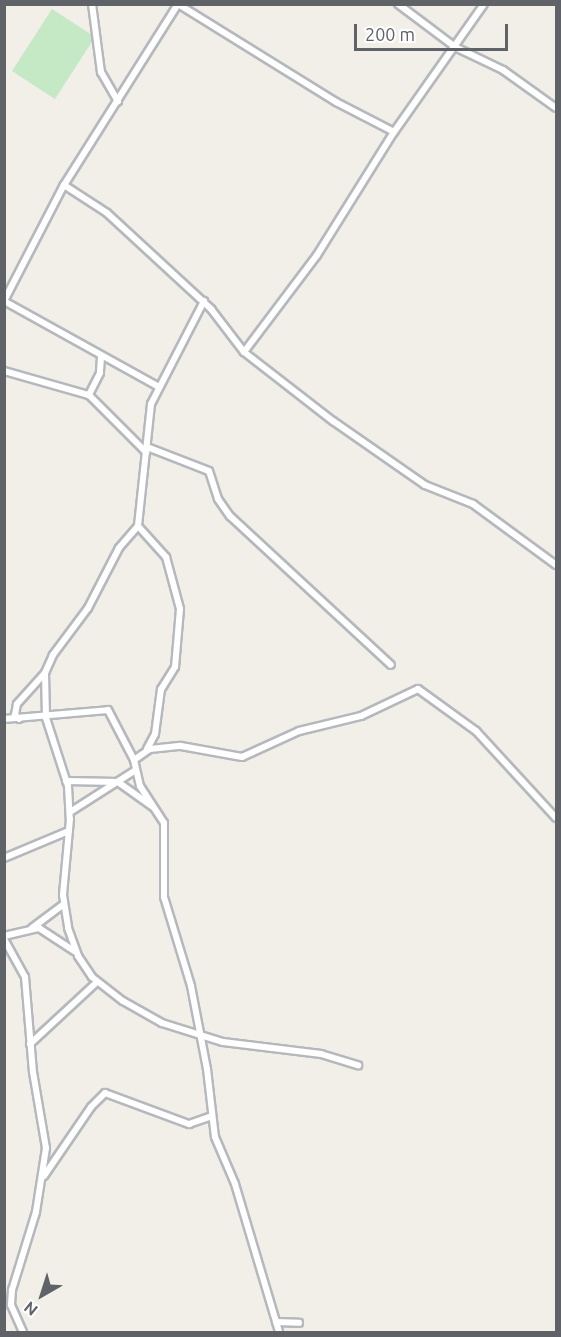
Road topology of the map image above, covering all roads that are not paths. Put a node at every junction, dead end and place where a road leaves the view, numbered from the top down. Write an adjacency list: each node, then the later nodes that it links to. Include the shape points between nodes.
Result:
1 (92, 4): 6 (street, via 101,72)
2 (178, 4): 6 (street); 8 (street, via 336,102)
3 (398, 4): 5 (street)
4 (484, 4): 5 (street)
5 (455, 47): 7 (street, via 502,70); 8 (street)
6 (118, 102): 9 (street)
7 (556, 108)
8 (394, 132): 12 (street, via 317,255)
9 (64, 185): 10 (street); 11 (street, via 99,206)
10 (5, 301): 13 (street)
11 (204, 301): 12 (street); 15 (street)
12 (244, 352): 19 (street, via 377,453 425,485 473,504)
13 (101, 357): 15 (street); 16 (street, via 100,372)
14 (4, 371): 16 (street)
15 (159, 387): 17 (street, via 150,408)
16 (89, 395): 17 (street)
17 (146, 450): 18 (street); 20 (street, via 207,469 218,499 230,516)
18 (138, 526): 21 (street, via 119,548 88,608); 25 (street, via 166,557 180,609 175,667 161,689 155,734)
19 (556, 564)
20 (392, 665)
21 (45, 673): 22 (street); 24 (street, via 17,704 15,715)
22 (46, 718): 24 (street); 26 (street, via 108,710); 28 (street)
23 (4, 719): 24 (street)
24 (19, 719)
25 (144, 751): 26 (street); 32 (street, via 182,746 242,757 299,731 361,716 418,689 476,730)
26 (134, 760): 27 (street)
27 (136, 770): 29 (street); 30 (street, via 140,786)
28 (66, 781): 29 (street); 31 (street)
29 (118, 782): 30 (street); 31 (street)
30 (156, 808): 40 (street, via 165,828 161,867 164,897 191,986)
31 (70, 812): 33 (street)
32 (556, 818)
33 (69, 831): 34 (street); 35 (street)
34 (4, 858)
35 (63, 905): 36 (street); 38 (street)
36 (31, 928): 37 (street); 38 (street, via 53,936)
37 (4, 938): 41 (street, via 25,977)
38 (76, 952): 39 (street)
39 (97, 982): 40 (street, via 138,1011); 41 (street)
40 (200, 1037): 42 (street, via 282,1052 321,1054); 43 (street)
41 (30, 1044): 44 (street, via 46,1138)
42 (358, 1065)
43 (212, 1116): 44 (street, via 189,1124 105,1093 91,1107); 45 (street, via 218,1146 235,1184)
44 (44, 1177): 47 (street, via 12,1290 11,1305)
45 (276, 1322): 46 (street); 48 (street)
46 (300, 1323)
47 (23, 1332)
48 (279, 1332)

